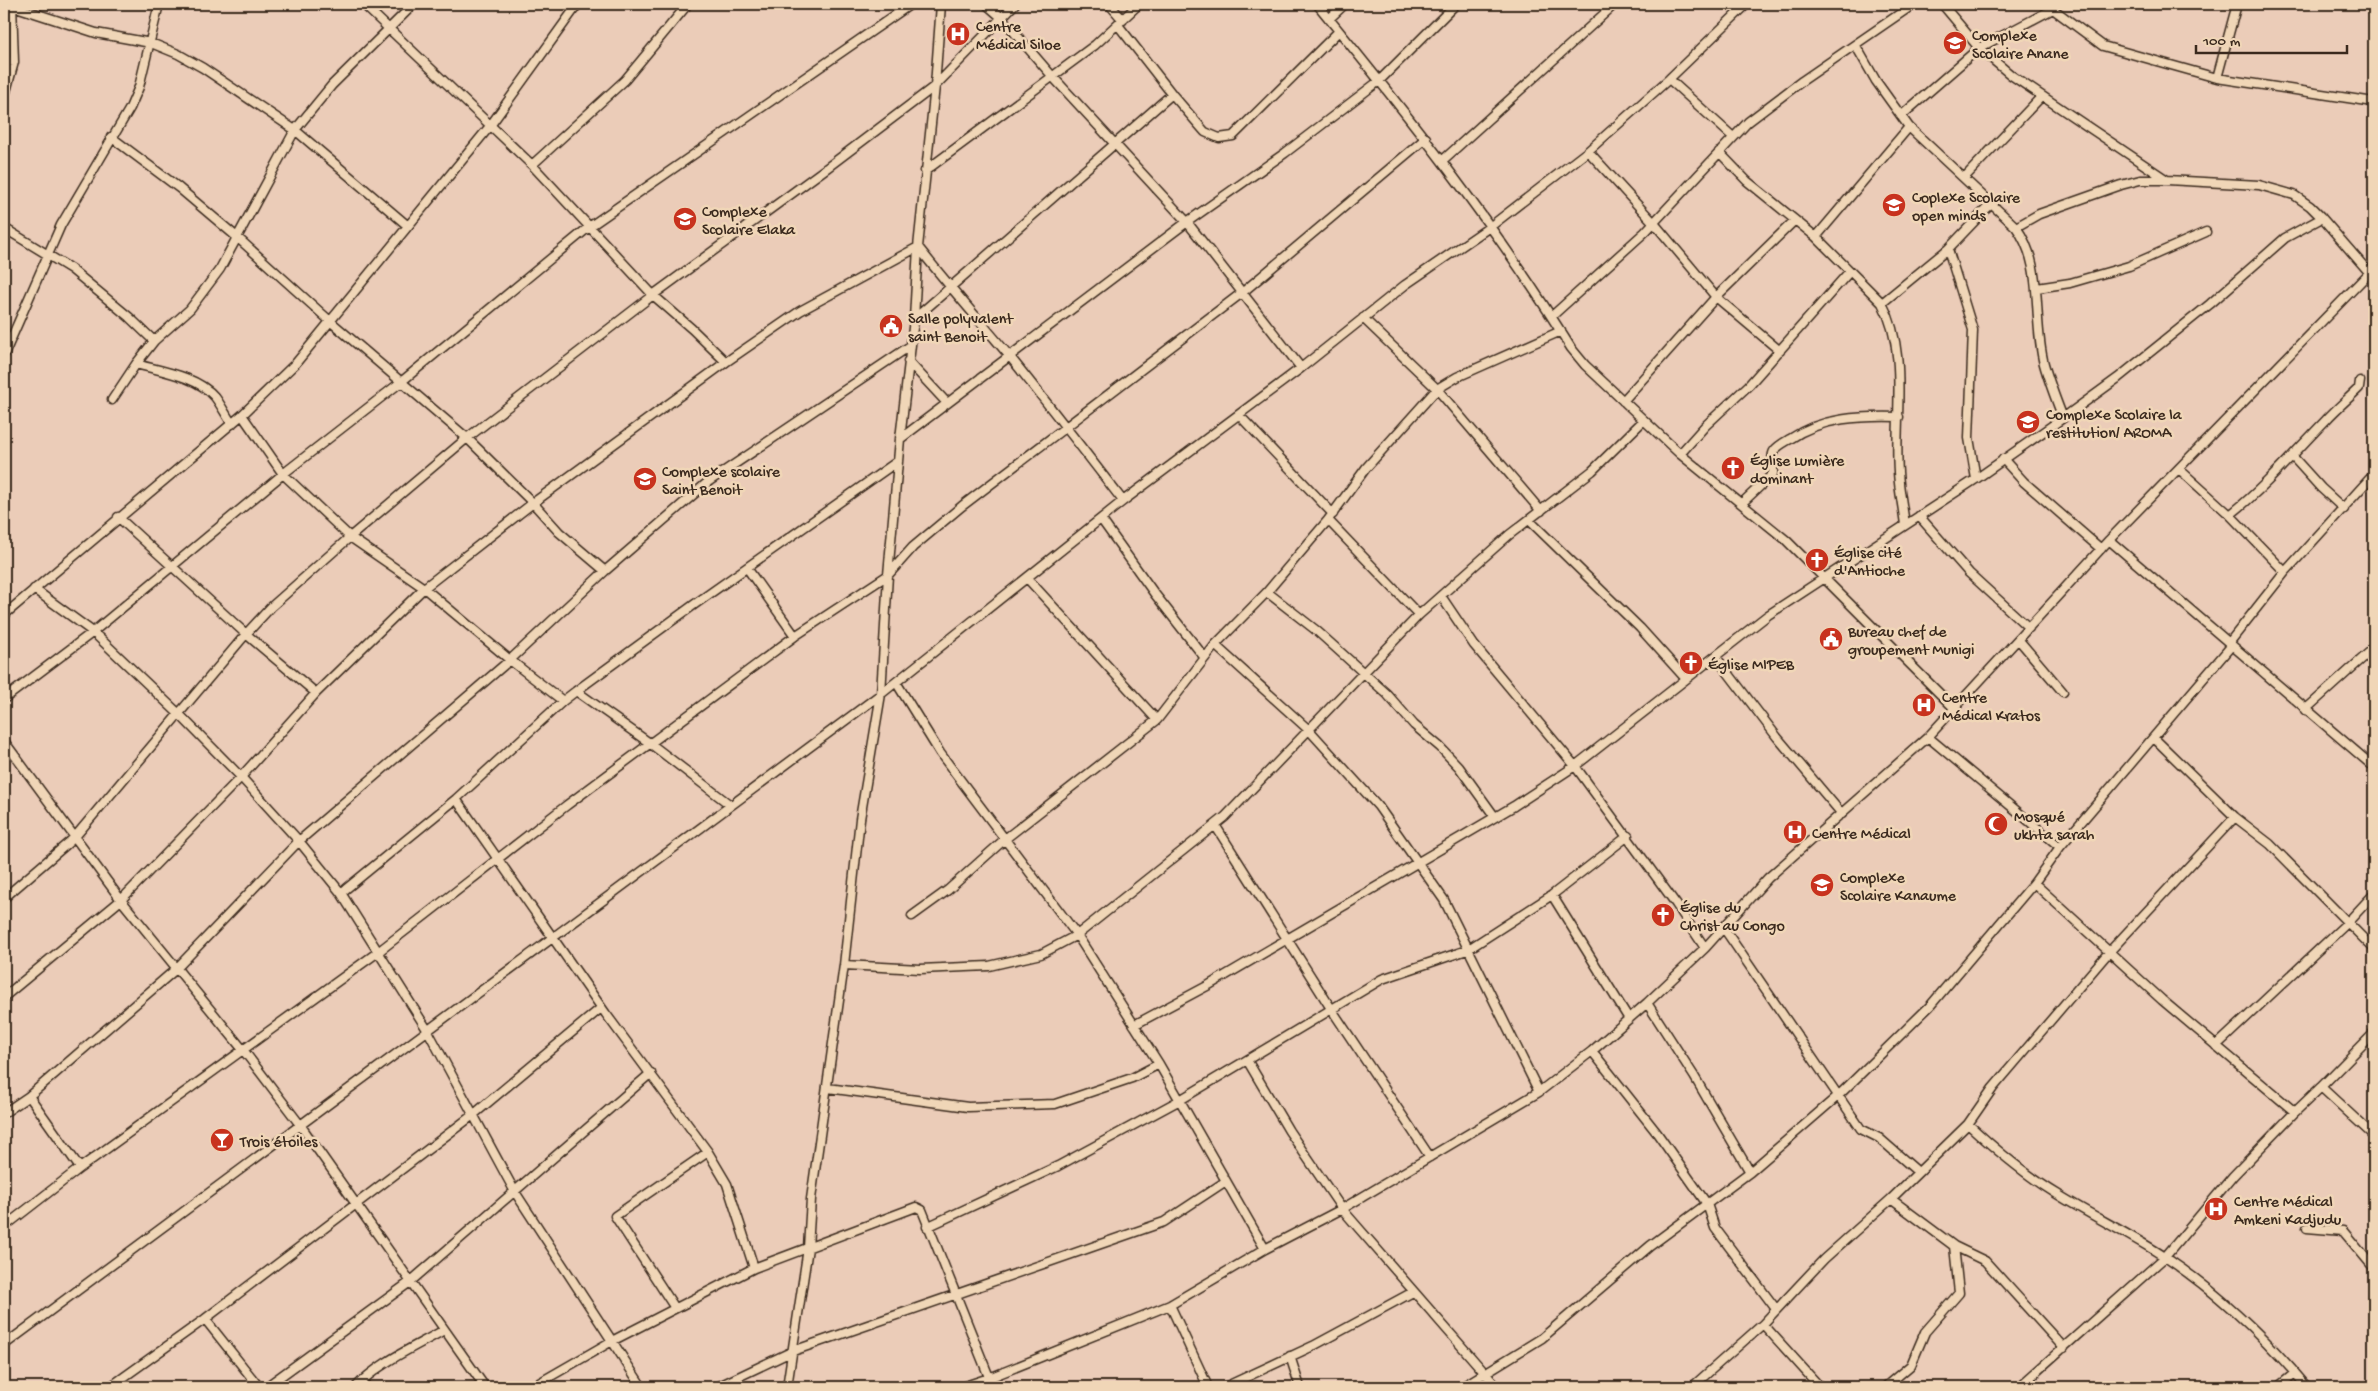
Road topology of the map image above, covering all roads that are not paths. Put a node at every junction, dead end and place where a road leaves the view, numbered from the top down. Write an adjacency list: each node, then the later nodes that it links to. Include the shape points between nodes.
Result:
1 (159, 4): 27 (street)
2 (363, 4): 25 (street)
3 (414, 4): 25 (street)
4 (578, 4): 42 (street)
5 (688, 4): 52 (street, via 624,80)
6 (911, 4): 64 (street)
7 (941, 4): 36 (street)
8 (986, 4): 22 (street)
9 (1015, 4): 22 (street)
10 (1109, 4): 24 (street)
11 (1139, 4): 24 (street)
12 (1317, 4): 23 (street)
13 (1345, 4): 23 (street)
14 (1456, 4): 35 (street)
15 (1615, 4): 51 (street)
16 (1747, 4): 34 (street)
17 (1912, 4): 28 (street)
18 (1942, 4): 29 (street)
19 (2237, 4): 33 (street)
20 (12, 5): 27 (street, via 96,33); 31 (street)
21 (2055, 6): 29 (street); 33 (street, via 2103,46)
22 (1001, 17): 32 (street); 36 (street)
23 (1329, 19): 26 (street)
24 (1120, 22): 32 (street); 37 (street)
25 (388, 27): 42 (street); 44 (street, via 332,85)
26 (1339, 31): 35 (street); 37 (street, via 1233,136 1219,138 1205,132)
27 (151, 44): 44 (street, via 203,68); 46 (street, via 139,87)
28 (1856, 46): 41 (street); 45 (street, via 1802,81)
29 (1979, 48): 38 (street); 41 (street)
30 (4, 61): 31 (street)
31 (14, 62): 39 (street)
32 (1053, 77): 48 (street); 53 (street)
33 (2217, 78): 40 (street)
34 (1668, 79): 45 (street); 49 (street)
35 (1379, 81): 47 (street); 59 (street)
36 (935, 86): 53 (street); 77 (street)
37 (1172, 94): 48 (street)
38 (2042, 96): 54 (street); 55 (street)
39 (4, 100)
40 (2374, 102)
41 (1901, 116): 43 (street)
42 (490, 126): 52 (street); 61 (street)
43 (1909, 127): 54 (street); 67 (street)
44 (295, 130): 61 (street); 68 (street)
45 (1733, 137): 50 (street)
46 (111, 138): 68 (street, via 179,188); 71 (street, via 61,225)
47 (1426, 138): 51 (street); 76 (street)
48 (1115, 144): 59 (street); 74 (street)
49 (1588, 151): 60 (street); 62 (street)
50 (1719, 152): 58 (street, via 1747,181); 60 (street)
51 (1443, 160): 62 (street)
52 (532, 165): 64 (street)
53 (926, 171): 69 (street)
54 (1964, 178): 56 (street)
55 (2167, 180): 57 (street, via 2259,185 2277,189 2294,195); 63 (street, via 2140,180 2120,185 2039,214)
56 (1991, 204): 63 (street); 70 (street)
57 (2322, 218): 73 (street); 103 (street, via 2285,238 2210,304)
58 (1795, 220): 67 (street); 78 (street)
59 (1187, 222): 76 (street); 89 (street)
60 (1654, 223): 78 (street); 80 (street)
61 (408, 226): 83 (street)
62 (1492, 226): 80 (street); 81 (street, via 1404,285)
63 (2016, 226): 75 (street, via 2030,252)
64 (589, 227): 77 (street); 95 (street)
65 (4, 228): 71 (street)
66 (2206, 232): 75 (street, via 2120,268)
67 (1816, 237): 72 (street)
68 (238, 238): 83 (street); 85 (street, via 190,309)
69 (918, 247): 74 (street); 82 (street); 91 (street, via 800,311)
70 (1948, 249): 79 (street); 116 (street, via 1973,330 1969,438)
71 (48, 255): 85 (street, via 104,295); 88 (street)
72 (1850, 271): 79 (street); 87 (street)
73 (2373, 273): 113 (street)
74 (949, 288): 82 (street); 89 (street)
75 (2037, 288): 103 (street, via 2044,362)
76 (1243, 292): 93 (street); 106 (street)
77 (653, 295): 91 (street); 107 (street)
78 (1716, 297): 87 (street); 98 (street)
79 (1882, 303): 102 (street, via 1889,315 1896,354 1900,382)
80 (1552, 316): 84 (street)
81 (1363, 318): 93 (street); 96 (street)
82 (914, 319): 86 (street)
83 (330, 321): 95 (street); 101 (street, via 296,363)
84 (1561, 331): 96 (street); 98 (street, via 1585,365)
85 (154, 341): 92 (street)
86 (910, 346): 90 (street); 134 (street, via 708,482)
87 (1780, 351): 109 (street)
88 (4, 355)
89 (1009, 356): 99 (street); 106 (street)
90 (908, 361): 99 (street); 108 (street)
91 (726, 362): 118 (street)
92 (136, 364): 97 (street); 105 (street, via 181,377 206,389)
93 (1301, 368): 100 (street)
94 (2360, 381): 110 (street, via 2359,388)
95 (401, 382): 107 (street); 114 (street)
96 (1437, 389): 121 (street); 125 (street, via 1366,468)
97 (112, 400)
98 (1623, 401): 104 (street)
99 (947, 403): 108 (street)
100 (1239, 415): 117 (street); 125 (street)
101 (242, 416): 105 (street); 114 (street)
102 (1899, 417): 119 (street, via 1862,416 1834,420 1794,436 1773,452 1771,476); 128 (street, via 1898,472)
103 (2063, 418): 111 (street)
104 (1644, 420): 109 (street); 121 (street, via 1592,471)
105 (232, 424): 124 (street)
106 (1066, 426): 117 (street); 136 (street, via 913,547)
107 (467, 438): 118 (street); 129 (street)
108 (900, 439): 112 (street)
109 (1680, 454): 119 (street)
110 (2293, 456): 120 (street); 122 (street, via 2258,493)
111 (2003, 459): 116 (street); 131 (street, via 2024,482)
112 (898, 462): 133 (street); 136 (street)
113 (2179, 469): 122 (street); 130 (street)
114 (283, 474): 129 (street); 132 (street)
115 (2374, 474): 120 (street)
116 (1976, 479): 123 (street)
117 (1123, 501): 126 (street)
118 (533, 503): 134 (street, via 562,535); 139 (street)
119 (1742, 503): 137 (street)
120 (2344, 509): 135 (street)
121 (1541, 511): 127 (street)
122 (2230, 515): 135 (street)
123 (1919, 516): 128 (street); 145 (street, via 1969,573)
124 (118, 517): 132 (street); 140 (street)
125 (1330, 517): 141 (street); 144 (street)
126 (1101, 519): 138 (street); 154 (street)
127 (1529, 520): 142 (street); 157 (street, via 1640,628)
128 (1905, 525): 137 (street)
129 (350, 537): 139 (street); 147 (street, via 271,607)
130 (2109, 540): 131 (street); 150 (street)
131 (2101, 549): 145 (street)
132 (173, 565): 146 (street); 147 (street)
133 (748, 568): 148 (street); 159 (street)
134 (604, 572): 155 (street)
135 (2285, 572): 150 (street)
136 (888, 576): 148 (street); 162 (street)
137 (1824, 577): 153 (street, via 1768,615); 165 (street)
138 (1027, 578): 158 (street); 168 (street)
139 (424, 588): 155 (street); 161 (street)
140 (34, 589): 143 (street); 146 (street)
141 (1267, 592): 151 (street); 156 (street, via 1318,631)
142 (1441, 596): 144 (street); 174 (street, via 1474,645)
143 (4, 615)
144 (1420, 615): 156 (street)
145 (2029, 628): 149 (street)
146 (93, 632): 163 (street); 167 (street)
147 (246, 634): 161 (street); 167 (street)
148 (795, 636): 173 (street)
149 (2018, 640): 160 (street); 165 (street)
150 (2230, 644): 166 (street); 171 (street)
151 (1215, 645): 154 (street); 169 (street)
152 (2374, 648): 166 (street)
153 (1716, 657): 157 (street); 179 (street)
154 (1205, 658): 168 (street)
155 (510, 660): 164 (street); 186 (street)
156 (1365, 674): 169 (street); 180 (street, via 1459,767)
157 (1686, 679): 174 (street)
158 (896, 682): 162 (street); 185 (street, via 940,753)
159 (576, 691): 164 (street); 173 (street)
160 (2063, 692)
161 (316, 693): 176 (street)
162 (881, 694): 178 (street); 207 (street, via 860,819)
163 (4, 699)
164 (563, 701): 177 (street)
165 (1954, 708): 170 (street)
166 (2305, 710): 175 (street)
167 (180, 715): 176 (street); 184 (street)
168 (1157, 720): 185 (street)
169 (1310, 731): 182 (street); 189 (street, via 1378,806)
170 (1928, 736): 179 (street); 187 (street)
171 (2154, 738): 181 (street); 187 (street)
172 (4, 741): 184 (street)
173 (651, 744): 178 (street); 188 (street)
174 (1575, 766): 180 (street); 183 (street)
175 (2374, 767)
176 (241, 777): 186 (street); 195 (street)
177 (456, 799): 188 (street); 191 (street)
178 (729, 804): 200 (street)
179 (1842, 814): 198 (street, via 1768,878)
180 (1495, 817): 189 (street)
181 (2235, 817): 197 (street, via 2270,844); 206 (street)
182 (1215, 825): 199 (street); 201 (street)
183 (1628, 836): 193 (street); 202 (street)
184 (74, 838): 194 (street); 195 (street)
185 (1005, 839): 196 (street, via 948,890); 199 (street)
186 (299, 841): 191 (street); 208 (street)
187 (2060, 847): 190 (street)
188 (499, 858): 200 (street); 205 (street)
189 (1418, 862): 201 (street); 204 (street, via 1444,900)
190 (2034, 883): 206 (street); 226 (street, via 1930,1006)
191 (341, 893): 205 (street)
192 (2374, 894): 197 (street)
193 (1552, 895): 204 (street); 213 (street)
194 (4, 898)
195 (120, 900): 208 (street); 209 (street)
196 (912, 916)
197 (2347, 923): 203 (street); 217 (street)
198 (1723, 927): 202 (street); 226 (street)
199 (1076, 935): 207 (street, via 1041,954 989,966 920,969); 214 (street)
200 (553, 938): 211 (street); 215 (street)
201 (1286, 938): 212 (street); 214 (street, via 1209,985)
202 (1705, 948): 210 (street)
203 (2374, 949)
204 (1467, 950): 212 (street, via 1382,980); 225 (street)
205 (378, 952): 215 (street); 219 (street)
206 (2109, 952): 217 (street); 232 (street, via 1993,1088)
207 (844, 966): 224 (street)
208 (176, 969): 219 (street); 227 (street)
209 (4, 997)
210 (1646, 1003): 213 (street); 238 (street, via 1694,1076)
211 (601, 1008): 222 (street); 231 (street)
212 (1332, 1010): 220 (street); 236 (street)
213 (1629, 1019): 218 (street)
214 (1134, 1025): 221 (street)
215 (428, 1031): 231 (street); 233 (street)
216 (2374, 1033): 223 (street)
217 (2216, 1046): 229 (street)
218 (1592, 1051): 225 (street); 244 (street)
219 (244, 1052): 233 (street); 237 (street)
220 (1247, 1060): 228 (street); 245 (street, via 1289,1131)
221 (1159, 1064): 224 (street, via 1132,1078 1055,1104 968,1107); 228 (street)
222 (650, 1073): 235 (street); 241 (street)
223 (2322, 1087): 229 (street); 234 (street)
224 (828, 1088): 250 (street, via 811,1199)
225 (1539, 1092): 236 (street)
226 (1839, 1094): 238 (street); 239 (street, via 1861,1128 1879,1138)
227 (29, 1096): 230 (street); 237 (street)
228 (1180, 1100): 240 (street); 247 (street, via 1058,1166)
229 (2295, 1112): 252 (street, via 2233,1176)
230 (4, 1113)
231 (473, 1115): 241 (street); 243 (street)
232 (1968, 1124): 239 (street); 252 (street, via 2011,1163)
233 (301, 1126): 243 (street); 265 (street)
234 (2374, 1136)
235 (708, 1152): 253 (street, via 727,1184); 259 (street, via 615,1216)
236 (1430, 1157): 245 (street)
237 (80, 1168): 246 (street)
238 (1750, 1172): 244 (street)
239 (1918, 1172): 242 (street)
240 (1226, 1181): 251 (street); 257 (street, via 1164,1222)
241 (515, 1192): 255 (street); 264 (street)
242 (1891, 1199): 249 (street); 260 (street, via 1824,1259)
243 (356, 1204): 255 (street); 261 (street)
244 (1707, 1204): 260 (street, via 1715,1228); 269 (street, via 1650,1246 1542,1338)
245 (1342, 1209): 251 (street); 256 (street)
246 (4, 1227)
247 (927, 1227): 250 (street, via 922,1210 916,1207); 257 (street)
248 (2307, 1228): 254 (street, via 2343,1231)
249 (1954, 1246): 266 (street, via 1985,1262); 290 (street, via 1959,1293 1925,1332 1911,1365)
250 (808, 1248): 253 (street); 267 (street)
251 (1266, 1249): 258 (street)
252 (2165, 1257): 266 (street); 270 (street, via 2221,1298 2270,1344)
253 (754, 1268): 259 (street)
254 (2374, 1268)
255 (410, 1282): 263 (street); 274 (street)
256 (1413, 1292): 268 (street); 269 (street)
257 (954, 1294): 267 (street); 271 (street)
258 (1170, 1305): 271 (street); 283 (street)
259 (675, 1308): 264 (street)
260 (1776, 1308): 262 (street)
261 (205, 1319): 272 (street); 273 (street)
262 (1763, 1324): 288 (street); 289 (street)
263 (444, 1330): 275 (street); 276 (street)
264 (612, 1341): 277 (street); 278 (street)
265 (4, 1345)
266 (2064, 1348): 291 (street)
267 (793, 1351): 279 (street); 280 (street)
268 (1290, 1356): 284 (street); 285 (street)
269 (1485, 1373): 286 (street); 287 (street)
270 (2295, 1373): 292 (street); 293 (street)
271 (989, 1378): 281 (street); 282 (street)
272 (110, 1387)
273 (259, 1387)
274 (266, 1387)
275 (356, 1387)
276 (485, 1387)
277 (532, 1387)
278 (642, 1387)
279 (718, 1387)
280 (787, 1387)
281 (962, 1387)
282 (993, 1387)
283 (1208, 1387)
284 (1225, 1387)
285 (1300, 1387)
286 (1462, 1387)
287 (1498, 1387)
288 (1692, 1387)
289 (1820, 1387)
290 (1885, 1387)
291 (2019, 1387)
292 (2278, 1387)
293 (2307, 1387)

